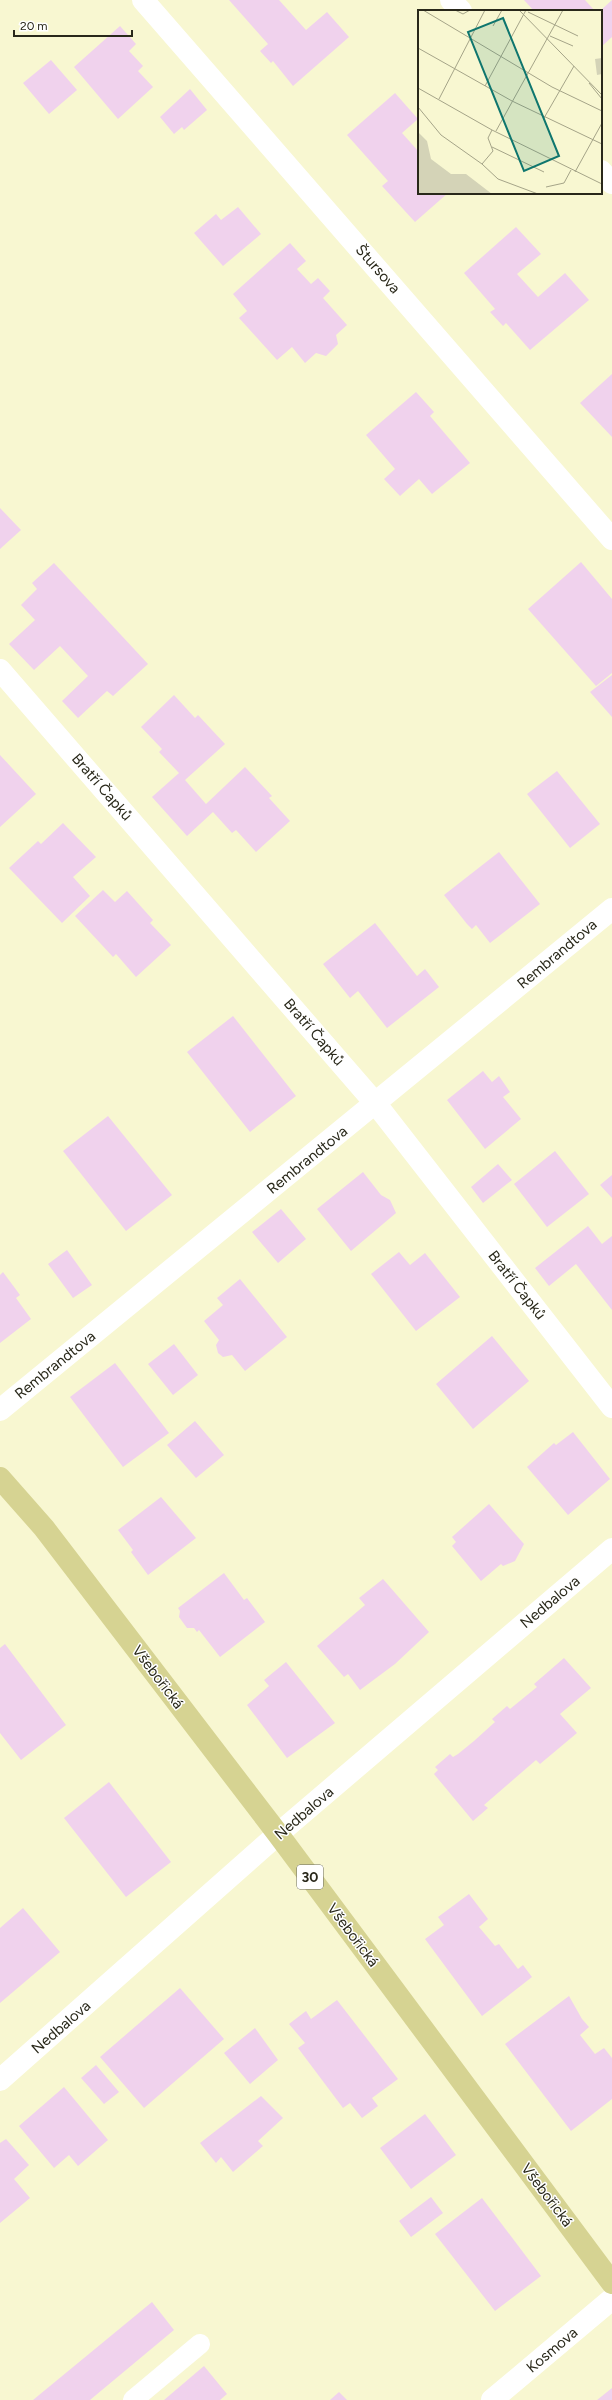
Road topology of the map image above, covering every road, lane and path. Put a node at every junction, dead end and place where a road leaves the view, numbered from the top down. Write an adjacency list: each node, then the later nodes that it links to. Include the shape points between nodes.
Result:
1 (143, 0): 6 (street, Štursova)
2 (451, 0): 3 (street)
3 (460, 10)
4 (602, 172): 5 (street)
5 (612, 184)
6 (612, 539)
7 (0, 670): 9 (street, Bratří Čapků)
8 (612, 909): 9 (street, Rembrandtova)
9 (376, 1104): 10 (street, Bratří Čapků); 11 (street, Rembrandtova)
10 (612, 1407)
11 (0, 1410)
12 (0, 1478): 14 (main road, Všebořická / 30, via 44,1528)
13 (612, 1549): 14 (street, Nedbalova)
14 (278, 1834): 15 (street, Nedbalova); 16 (main road, Všebořická / 30)
15 (0, 2080)
16 (612, 2283)
17 (612, 2299): 20 (street, Kosmova)
18 (200, 2344): 19 (lane)
19 (133, 2400)
20 (492, 2400)

